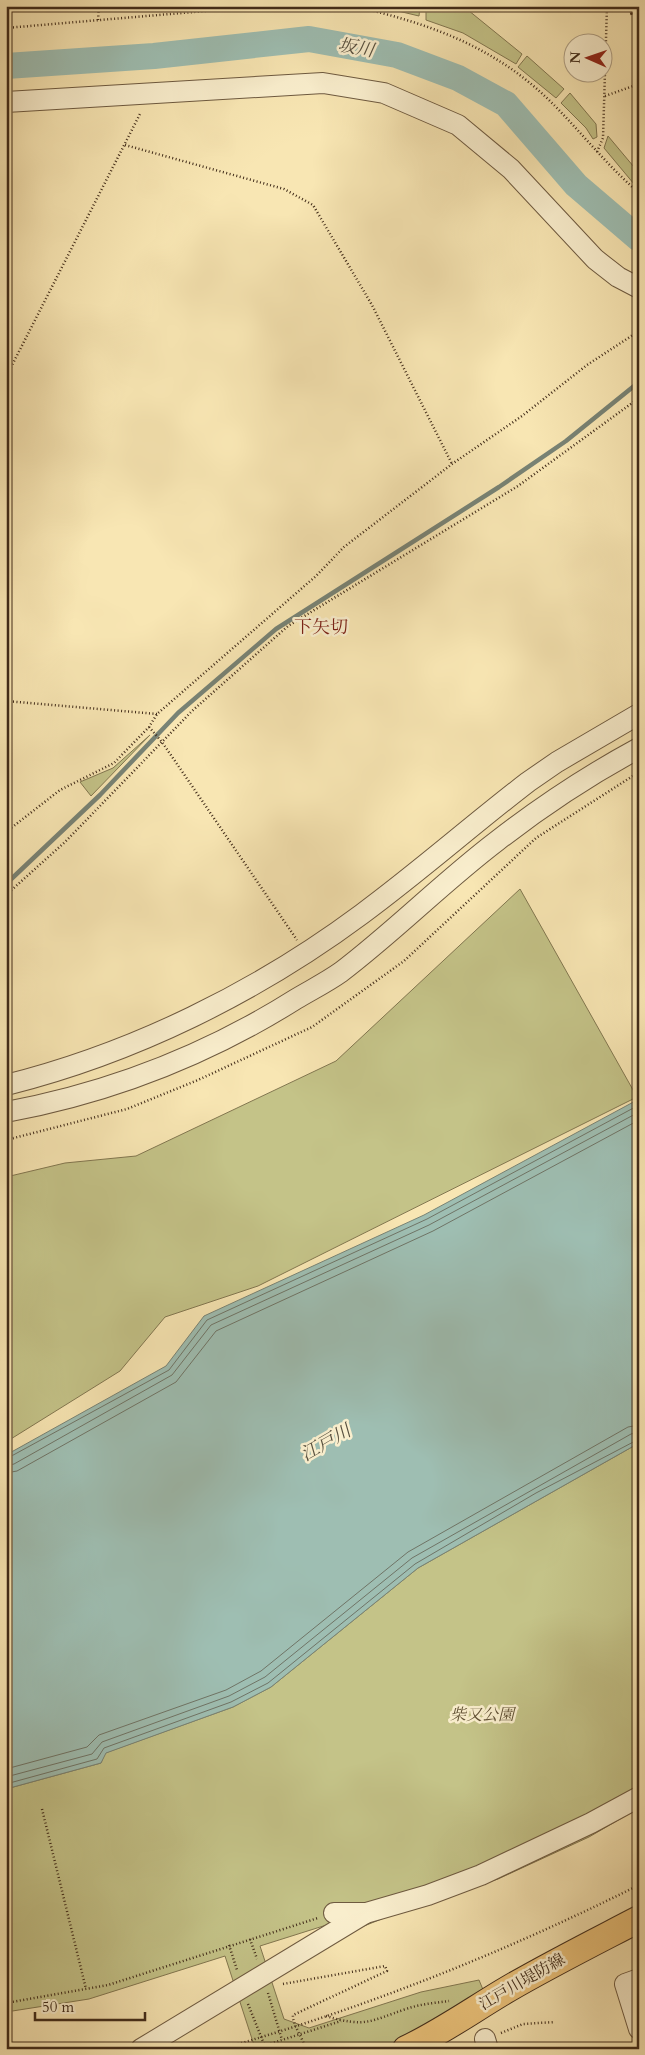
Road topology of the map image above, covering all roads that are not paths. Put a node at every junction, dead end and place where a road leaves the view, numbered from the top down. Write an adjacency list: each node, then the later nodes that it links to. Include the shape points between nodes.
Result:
1 (6, 102): 2 (street, via 323,83 384,93 458,125 511,169 595,259)
2 (639, 288)
3 (639, 714): 5 (street, via 528,782 363,914 306,954 236,994 156,1032 95,1058)
4 (639, 748): 6 (street, via 584,778 505,835 340,972 264,1020 196,1054 122,1082 44,1105)
5 (6, 1085)
6 (6, 1112)
7 (639, 1797): 9 (street, via 481,1876)
8 (334, 1913): 9 (street)
9 (366, 1913): 13 (street)
10 (639, 1919): 14 (main road, 江戸川堤防線, via 572,1953)
11 (639, 1979): 12 (street, via 625,1984)
12 (639, 2029)
13 (141, 2049)
14 (406, 2049)

